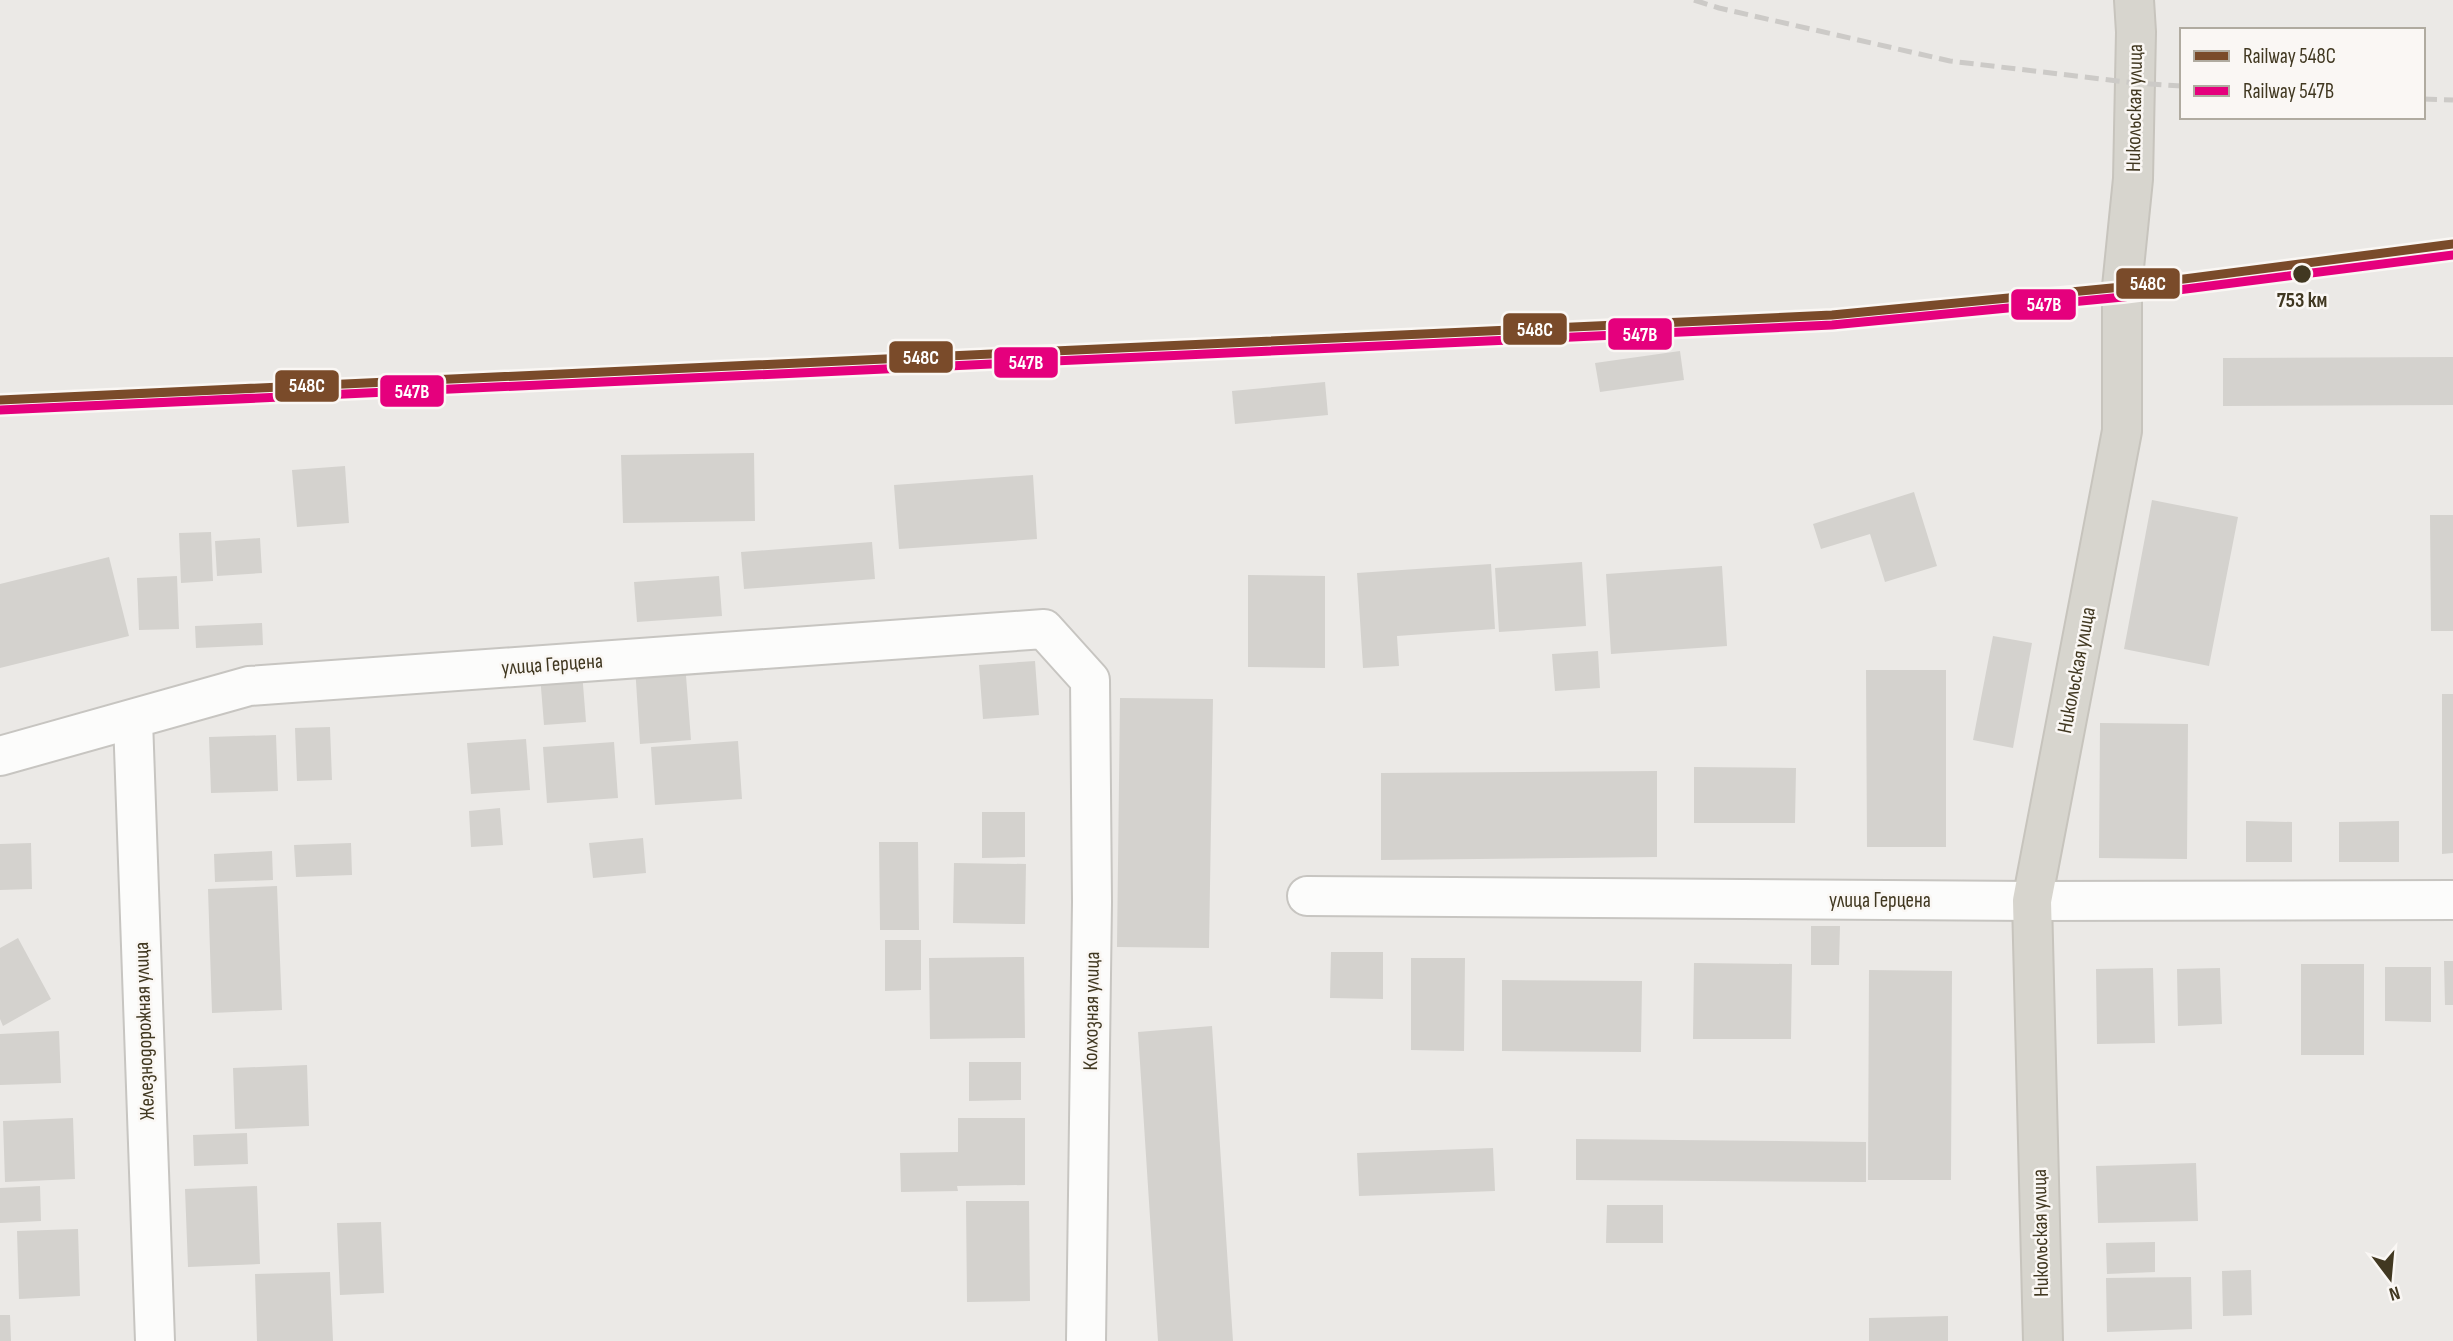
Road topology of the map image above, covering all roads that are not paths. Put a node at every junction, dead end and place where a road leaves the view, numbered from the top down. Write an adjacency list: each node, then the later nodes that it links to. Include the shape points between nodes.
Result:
1 (2134, 0): 7 (main road, Никольская улица, via 2133,180 2122,287 2122,431)
2 (1090, 680): 3 (street, улица Герцена, via 1044,629 249,686); 9 (street, Колхозная улица)
3 (133, 720): 4 (street, улица Герцена); 8 (street, Железнодорожная улица)
4 (0, 756)
5 (1307, 896): 7 (street, улица Герцена)
6 (2453, 900): 7 (street, улица Герцена)
7 (2032, 901): 10 (main road, Никольская улица)
8 (155, 1341)
9 (1086, 1341)
10 (2043, 1341)

